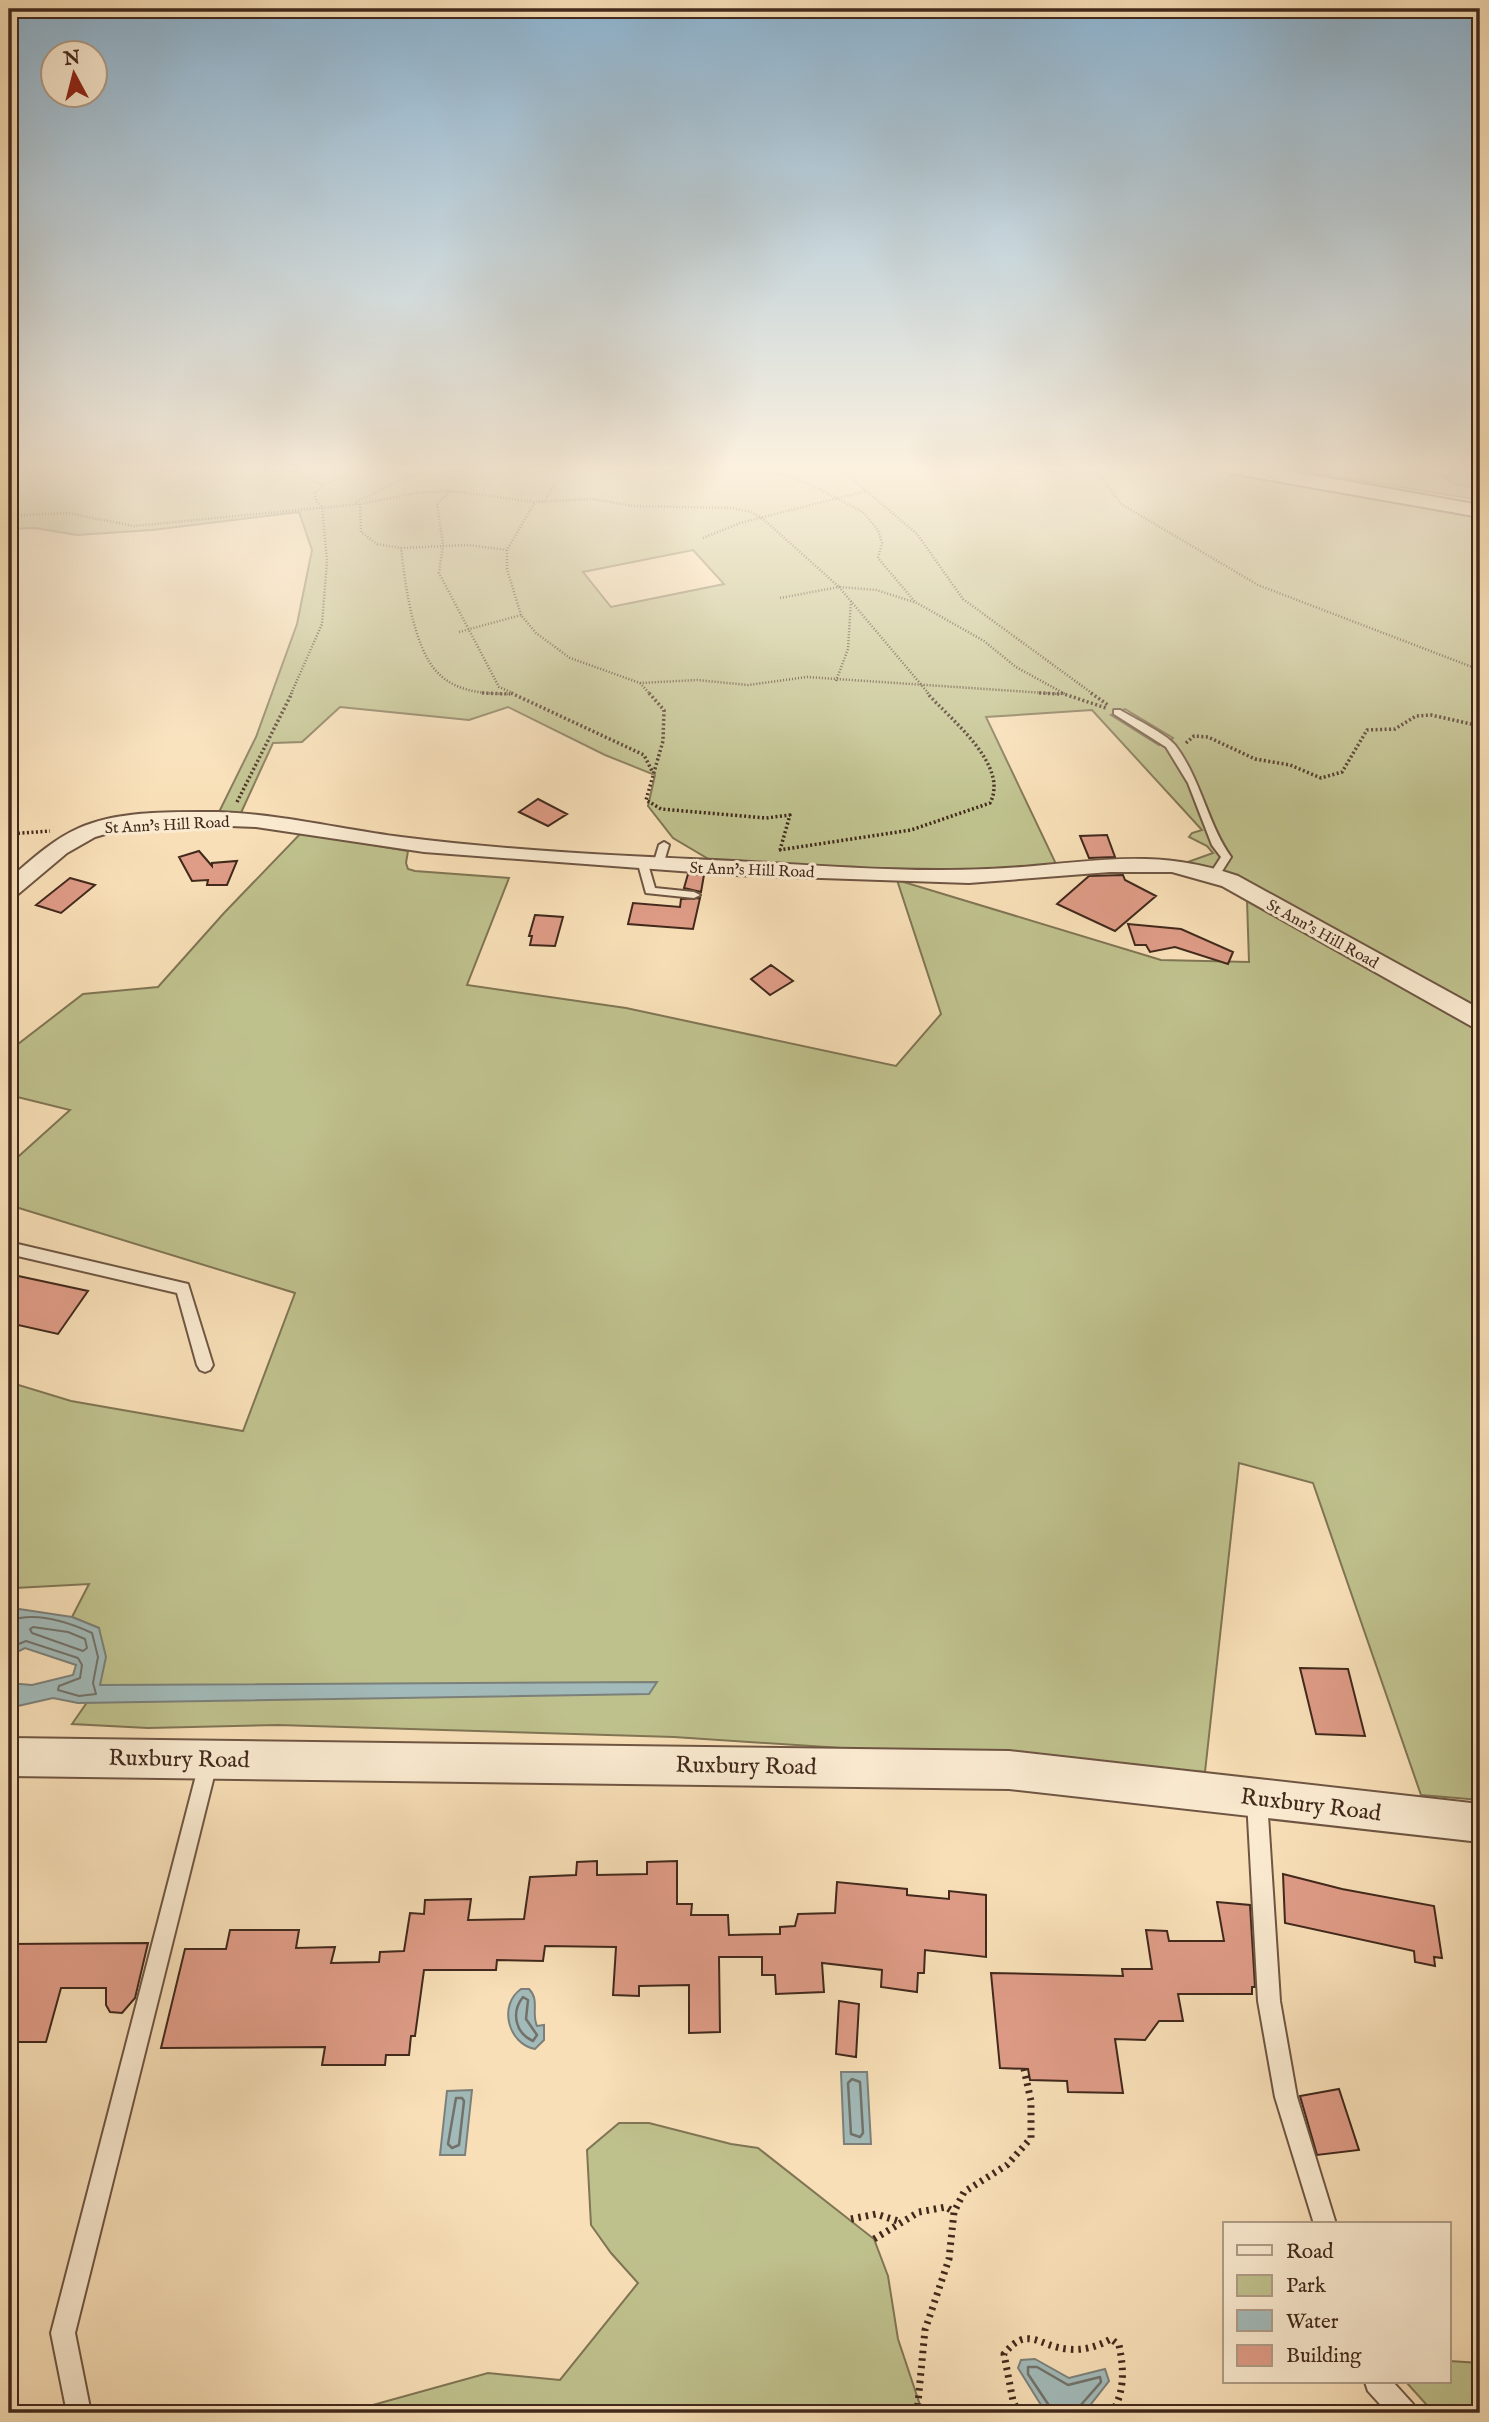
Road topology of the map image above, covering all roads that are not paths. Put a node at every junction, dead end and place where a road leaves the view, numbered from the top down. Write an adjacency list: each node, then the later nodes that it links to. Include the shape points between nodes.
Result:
1 (1117, 712): 3 (lane, via 1170,745 1178,757 1226,857)
2 (655, 858): 3 (street, St Ann's Hill Road, via 986,876 1133,866 1190,868); 4 (street, St Ann's Hill Road, via 420,845 229,819 120,824 70,840); 5 (lane, via 650,891)
3 (1215, 874): 6 (street, St Ann's Hill Road)
4 (9, 890)
5 (694, 895)
6 (1480, 1020)
7 (9, 1248): 8 (lane, via 183,1288)
8 (205, 1365)
9 (9, 1757): 10 (street, Ruxbury Road)
10 (209, 1759): 11 (street, Ruxbury Road, via 1009,1770); 15 (lane, via 63,2333)
11 (1257, 1798): 12 (street, Ruxbury Road); 13 (lane, via 1269,2001 1286,2097)
12 (1480, 1823)
13 (1324, 2222)
14 (1379, 2384): 16 (lane)
15 (79, 2413)
16 (1404, 2413)

